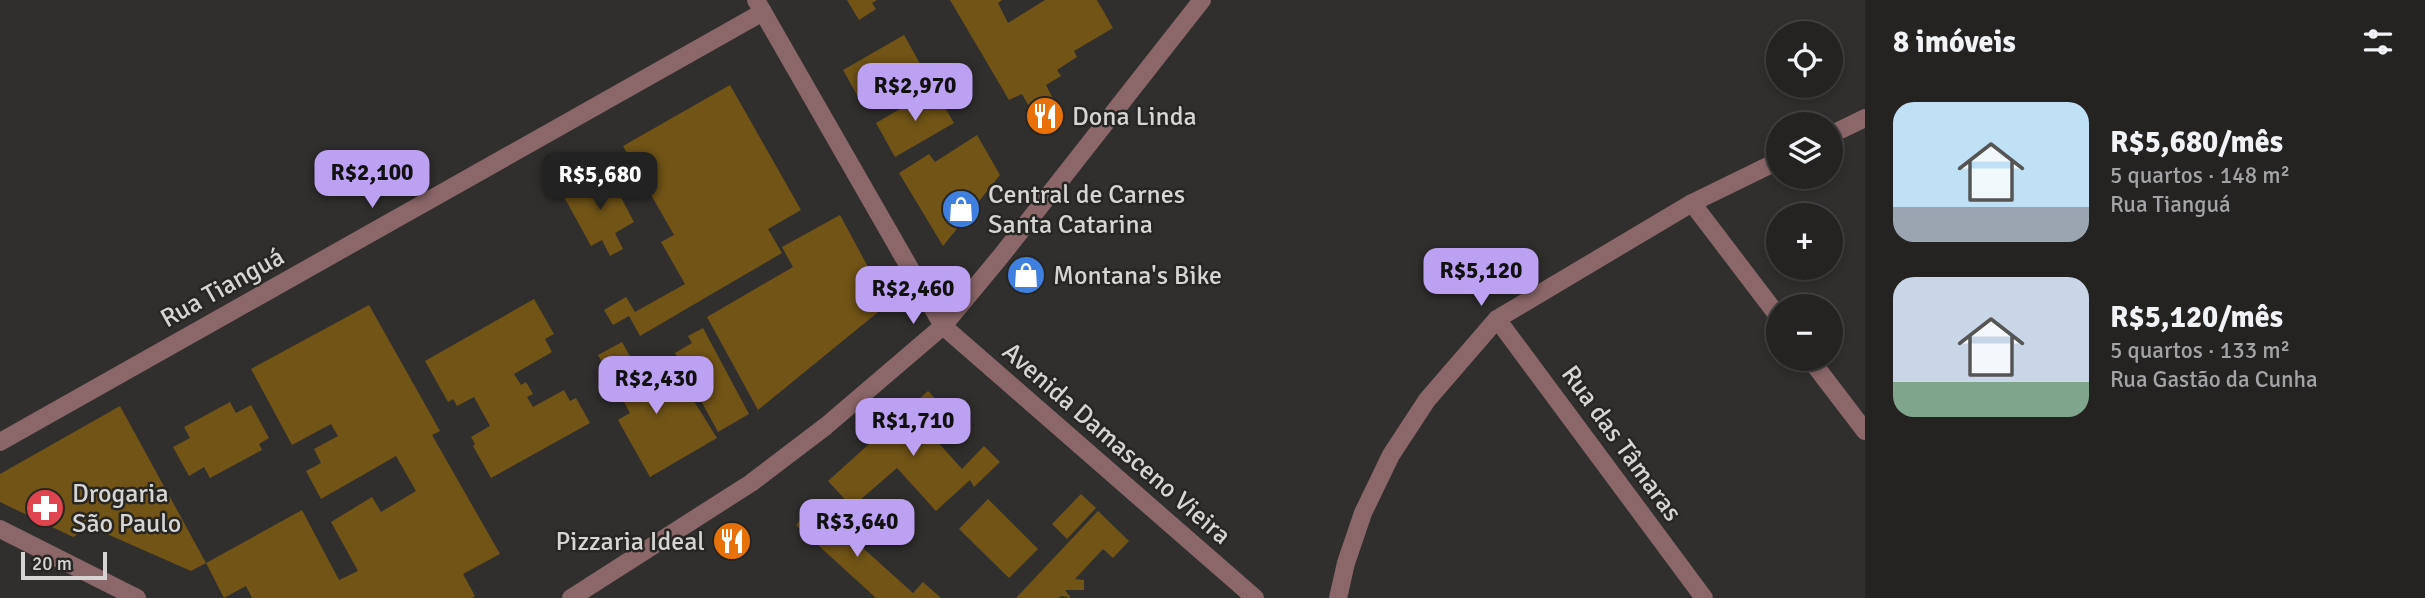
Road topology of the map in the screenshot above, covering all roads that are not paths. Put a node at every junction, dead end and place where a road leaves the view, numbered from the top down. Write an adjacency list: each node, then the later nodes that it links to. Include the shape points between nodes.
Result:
1 (1202, 0): 9 (street)
2 (759, 6): 9 (street, Avenida Damasceno Vieira); 12 (street, Rua Tianguá)
3 (1865, 118): 4 (street)
4 (1843, 129)
5 (1766, 167): 6 (street)
6 (1692, 203): 7 (street); 8 (street)
7 (1766, 300)
8 (1497, 319): 17 (street, via 1427,400 1391,455 1363,513); 18 (street, Rua das Tâmaras)
9 (943, 326): 15 (street, via 751,483); 16 (street, Avenida Damasceno Vieira)
10 (1819, 371): 11 (street)
11 (1865, 431)
12 (0, 442)
13 (0, 529): 14 (street)
14 (137, 598)
15 (571, 598)
16 (1255, 598)
17 (1338, 598)
18 (1704, 598)

